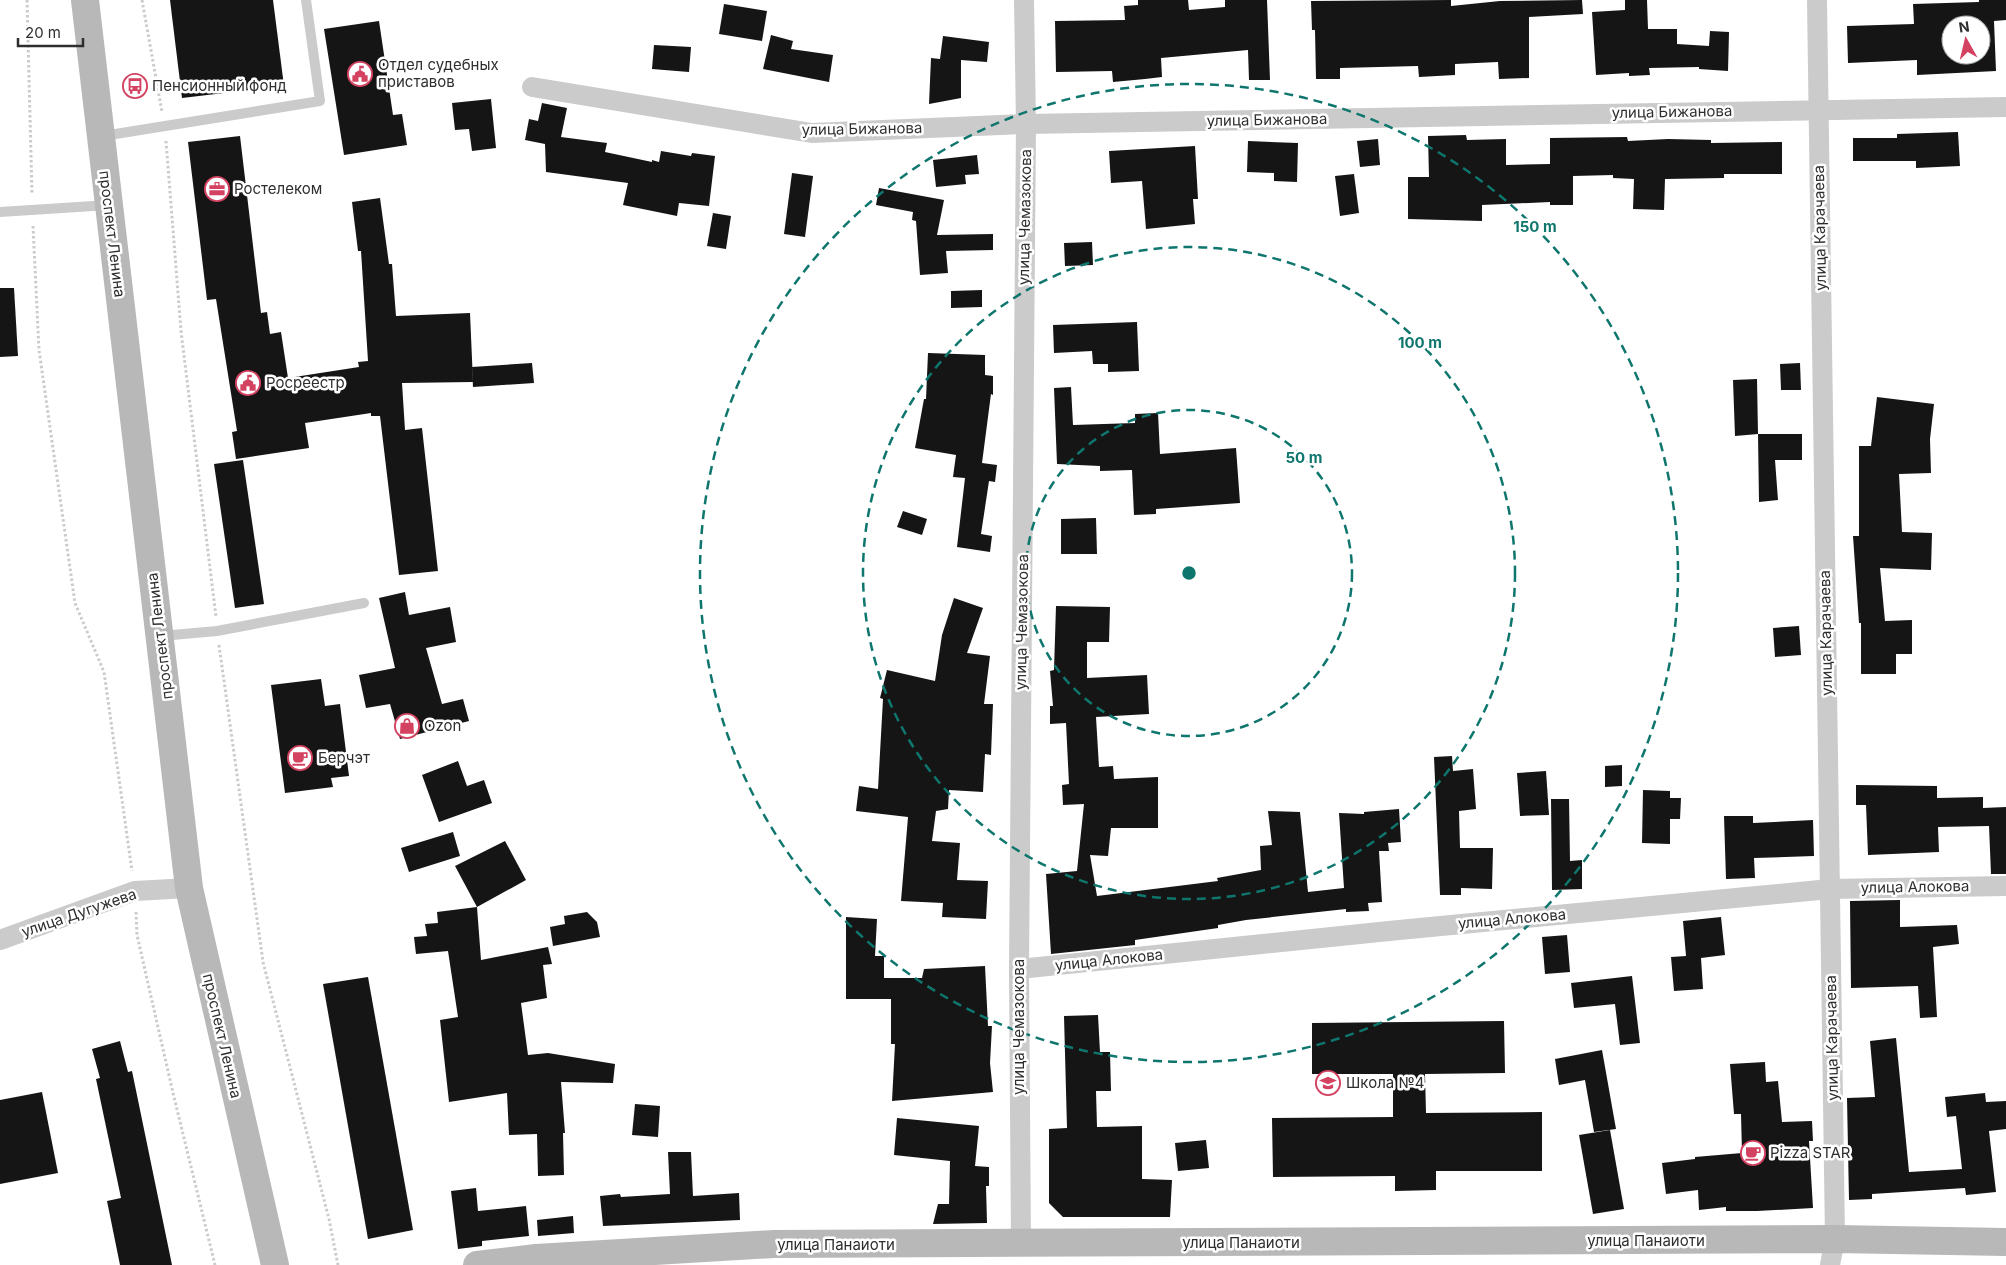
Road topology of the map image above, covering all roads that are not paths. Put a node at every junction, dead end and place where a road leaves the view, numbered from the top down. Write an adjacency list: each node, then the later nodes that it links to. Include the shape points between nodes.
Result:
1 (85, 0): 9 (street, проспект Ленина)
2 (306, 0): 9 (lane, via 320,101)
3 (1024, 0): 8 (street, улица Чемазокова)
4 (1817, 0): 7 (street, улица Карачаева)
5 (532, 87): 8 (street, улица Бижанова, via 812,133)
6 (2006, 107): 7 (street, улица Бижанова)
7 (1818, 109): 8 (street, улица Бижанова); 16 (street, улица Карачаева)
8 (1026, 124): 18 (street, улица Чемазокова)
9 (100, 136): 10 (street, проспект Ленина)
10 (109, 205): 11 (lane); 13 (street, проспект Ленина)
11 (0, 212)
12 (364, 603): 13 (lane, via 217,631)
13 (160, 636): 15 (street, проспект Ленина)
14 (2006, 886): 16 (street, улица Алокова)
15 (189, 888): 17 (street, улица Дугужева, via 135,891); 22 (street, проспект Ленина)
16 (1830, 889): 18 (street, улица Алокова); 21 (street, улица Карачаева)
17 (0, 940)
18 (1019, 969): 20 (street, улица Чемазокова)
19 (2006, 1242): 21 (street, улица Панаиоти)
20 (1021, 1245): 21 (street, улица Панаиоти); 23 (street, улица Панаиоти, via 774,1244 536,1258)
21 (1832, 1252)
22 (275, 1265)
23 (477, 1265)

